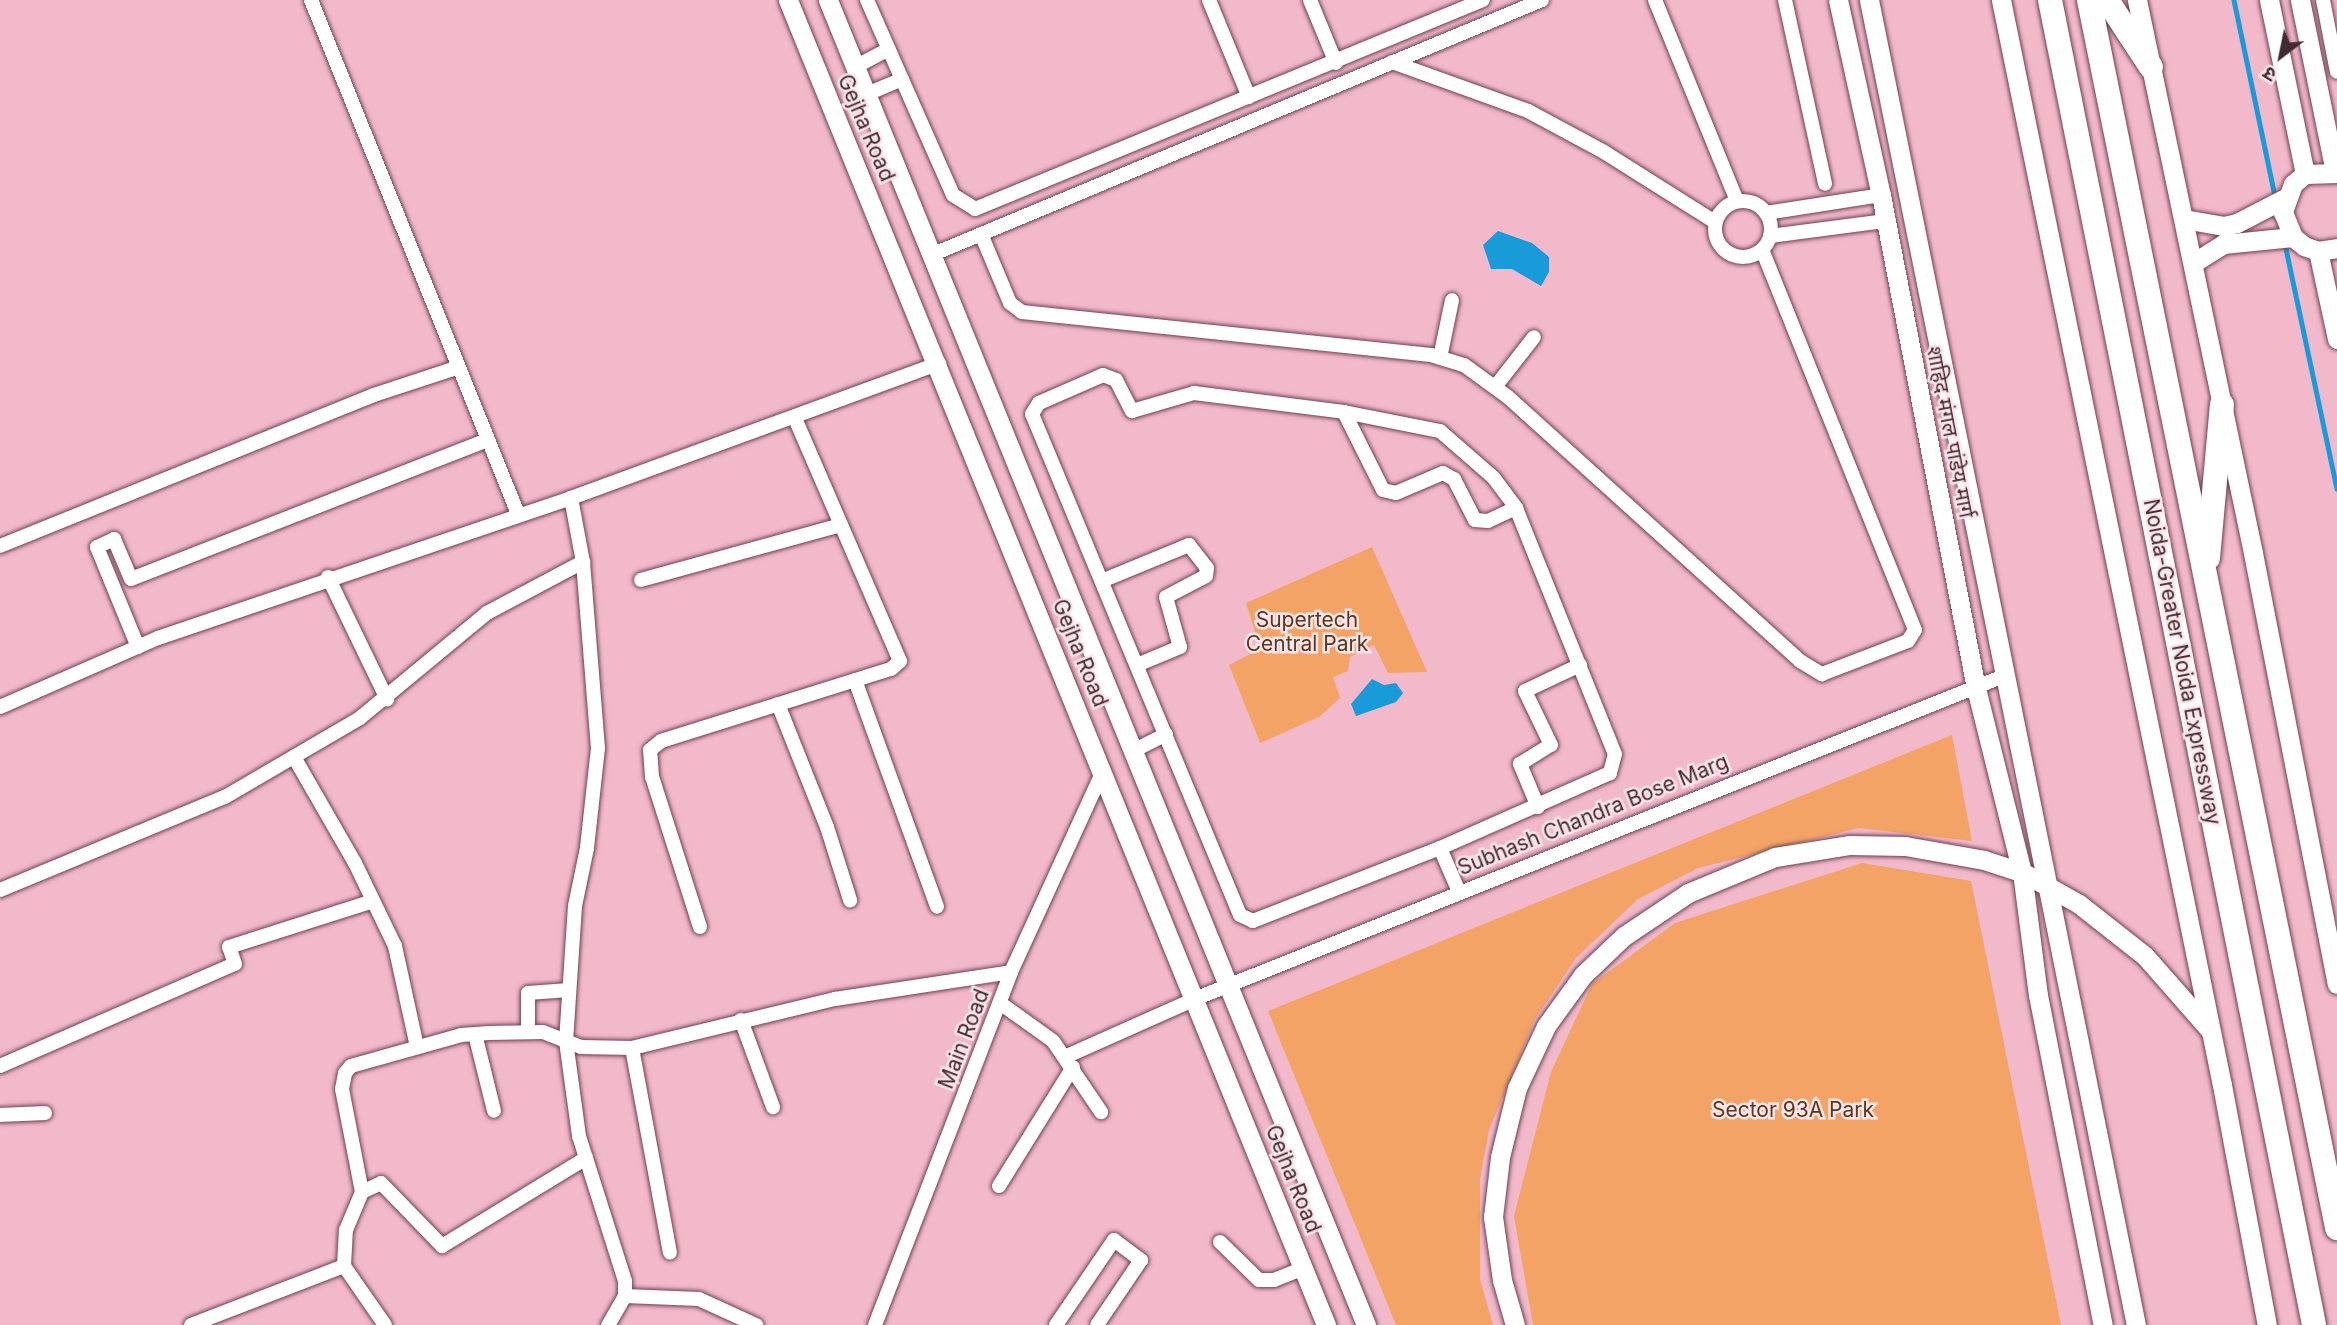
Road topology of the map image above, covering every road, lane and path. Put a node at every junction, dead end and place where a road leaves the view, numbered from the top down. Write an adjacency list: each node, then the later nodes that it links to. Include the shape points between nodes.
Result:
1 (311, 0): 54 (street)
2 (788, 0): 53 (street, Gejha Road)
3 (828, 0): 24 (street, Gejha Road)
4 (867, 0): 21 (street)
5 (1209, 0): 29 (street)
6 (1310, 0): 23 (street)
7 (1483, 0): 23 (street)
8 (1542, 0): 22 (street)
9 (1655, 0): 35 (street)
10 (1785, 0): 32 (street)
11 (1838, 0): 33 (street, शाहिद मंगल पांडेय मार्ग)
12 (1869, 0): 73 (street)
13 (2001, 0): 100 (street)
14 (2050, 0): 135 (highway, Noida-Greater Noida Expressway)
15 (2088, 0): 69 (highway, Noida-Greater Noida Expressway)
16 (2107, 0): 25 (highway)
17 (2137, 0): 25 (street)
18 (2269, 0): 31 (street)
19 (2300, 0): 30 (street)
20 (2323, 0): 26 (street)
21 (889, 49): 24 (street); 27 (street)
22 (1392, 62): 40 (street, via 1528,111 1604,152); 42 (street)
23 (1336, 63): 29 (street)
24 (855, 66): 28 (street, Gejha Road)
25 (2151, 67): 38 (street)
26 (2337, 72)
27 (902, 79): 28 (street); 29 (street, via 953,195 975,209)
28 (867, 94): 47 (street, Gejha Road)
29 (1250, 97)
30 (2336, 172): 31 (street)
31 (2305, 174): 34 (street)
32 (1825, 184)
33 (1881, 195): 36 (street); 39 (street, शाहिद मंगल पांडेय मार्ग)
34 (2285, 198): 38 (street, via 2224,226); 44 (street, via 2286,225)
35 (1737, 201): 37 (street, via 1753,203); 40 (street, via 1723,209)
36 (1819, 203): 37 (street); 41 (street)
37 (1766, 213): 43 (street)
38 (2184, 219): 48 (street)
39 (1886, 221): 41 (street); 75 (street, शाहिद मंगल पांडेय मार्ग)
40 (1715, 222): 46 (street, via 1719,246 1732,256 1748,257)
41 (1825, 227): 43 (street)
42 (981, 234): 47 (street); 52 (street, via 1010,303 1022,312)
43 (1770, 236): 46 (street)
44 (2293, 237): 45 (street); 48 (street, via 2223,244)
45 (2327, 249): 51 (street)
46 (1762, 250): 55 (street, via 1915,629 1908,641 1830,672 1814,672)
47 (931, 255): 80 (street, Gejha Road)
48 (2193, 263): 56 (street)
49 (1452, 300): 52 (street)
50 (1534, 337): 55 (street)
51 (2337, 339)
52 (1440, 358): 55 (street, via 1464,365)
53 (939, 363): 58 (street); 82 (street, Gejha Road)
54 (459, 367): 59 (street); 64 (street, via 374,395)
55 (1495, 387)
56 (2222, 405): 69 (highway); 94 (street)
57 (1344, 412): 61 (street, via 1440,431 1493,477); 61 (street, via 1383,490 1396,493 1443,473 1454,479 1475,520 1488,522); 68 (street, via 1194,393 1132,411 1109,375 1039,403 1032,414)
58 (795, 418): 60 (street); 63 (street)
59 (488, 440): 62 (street); 70 (street, via 131,579 114,539 97,547)
60 (571, 498): 62 (street); 65 (street)
61 (1516, 508): 72 (street)
62 (518, 514): 66 (street)
63 (841, 524): 67 (street); 74 (street, via 900,653 897,666)
64 (0, 546)
65 (583, 562): 76 (street, via 487,613); 96 (street, via 598,748 587,848 575,906)
66 (328, 577): 70 (street); 76 (street)
67 (641, 580)
68 (1104, 580): 71 (street); 71 (street, via 1189,544 1207,568 1202,579 1166,597 1180,647)
69 (2205, 583): 116 (highway, Noida-Greater Noida Expressway)
70 (138, 647): 78 (street)
71 (1137, 665): 79 (street)
72 (1580, 665): 83 (street, via 1615,764 1602,780); 83 (street, via 1525,691 1551,745 1520,764)
73 (2006, 675): 75 (street, Subhash Chandra Bose Marg); 86 (street)
74 (855, 680): 77 (street); 91 (street)
75 (1975, 684): 85 (street, शाहिद मंगल पांडेय मार्ग); 88 (street, Subhash Chandra Bose Marg)
76 (387, 699): 81 (street)
77 (778, 704): 89 (street, via 827,827); 92 (street, via 661,741 650,750 655,789)
78 (0, 707)
79 (1166, 734): 80 (street); 84 (street, via 1236,908 1246,920)
80 (1133, 751): 95 (street, Gejha Road)
81 (294, 757): 87 (street, via 225,797); 90 (street)
82 (1103, 771): 93 (street, Main Road); 97 (street, Gejha Road)
83 (1538, 807): 84 (street)
84 (1440, 848): 88 (street)
85 (2022, 872): 86 (street); 131 (street, via 1905,846 1850,845 1775,858 1688,893 1624,936 1583,975 1546,1026 1517,1088 1500,1157 1493,1217 1502,1280); 132 (street, शाहिद मंगल पांडेय मार्ग, via 2038,995)
86 (2050, 888): 100 (street, via 2079,904 2145,956); 133 (street)
87 (0, 890)
88 (1459, 892): 95 (street, Subhash Chandra Bose Marg)
89 (850, 900)
90 (373, 901): 104 (street, via 395,946); 107 (street, via 229,947 235,964)
91 (937, 907)
92 (700, 927)
93 (1012, 972): 98 (street, Main Road); 99 (street, via 862,994)
94 (2337, 978)
95 (1228, 986): 97 (street, Subhash Chandra Bose Marg); 130 (street, Gejha Road)
96 (569, 990): 101 (street, via 528,993); 103 (street)
97 (1197, 998): 106 (street, Subhash Chandra Bose Marg); 120 (street, Gejha Road)
98 (1000, 1003): 106 (street, via 1042,1030); 126 (street, Main Road)
99 (741, 1020): 105 (street); 108 (street)
100 (2211, 1031): 134 (street)
101 (528, 1032): 102 (street); 103 (street)
102 (475, 1034): 104 (street); 109 (street)
103 (566, 1041): 105 (street, via 607,1050); 113 (street)
104 (417, 1047): 115 (street, via 364,1061 345,1073 342,1089)
105 (632, 1048): 118 (street)
106 (1070, 1062): 111 (street); 114 (street)
107 (0, 1066)
108 (773, 1107)
109 (494, 1111)
110 (45, 1112): 112 (street)
111 (1101, 1112)
112 (0, 1115)
113 (586, 1158): 115 (street, via 442,1246 381,1183); 121 (street, via 625,1281)
114 (999, 1186)
115 (362, 1192): 119 (street, via 346,1230)
116 (2337, 1228)
117 (1220, 1242): 120 (street, via 1259,1280 1274,1280)
118 (670, 1252)
119 (345, 1266): 122 (street); 123 (street)
120 (1303, 1268): 129 (street, Gejha Road)
121 (625, 1296): 124 (street); 125 (street, via 699,1299)
122 (191, 1325)
123 (385, 1325)
124 (608, 1325)
125 (755, 1325)
126 (875, 1325)
127 (1056, 1325): 128 (street, via 1114,1240 1141,1260)
128 (1097, 1325)
129 (1326, 1325)
130 (1366, 1325)
131 (1515, 1325)
132 (2103, 1325)
133 (2136, 1325)
134 (2267, 1325)
135 (2314, 1325)

